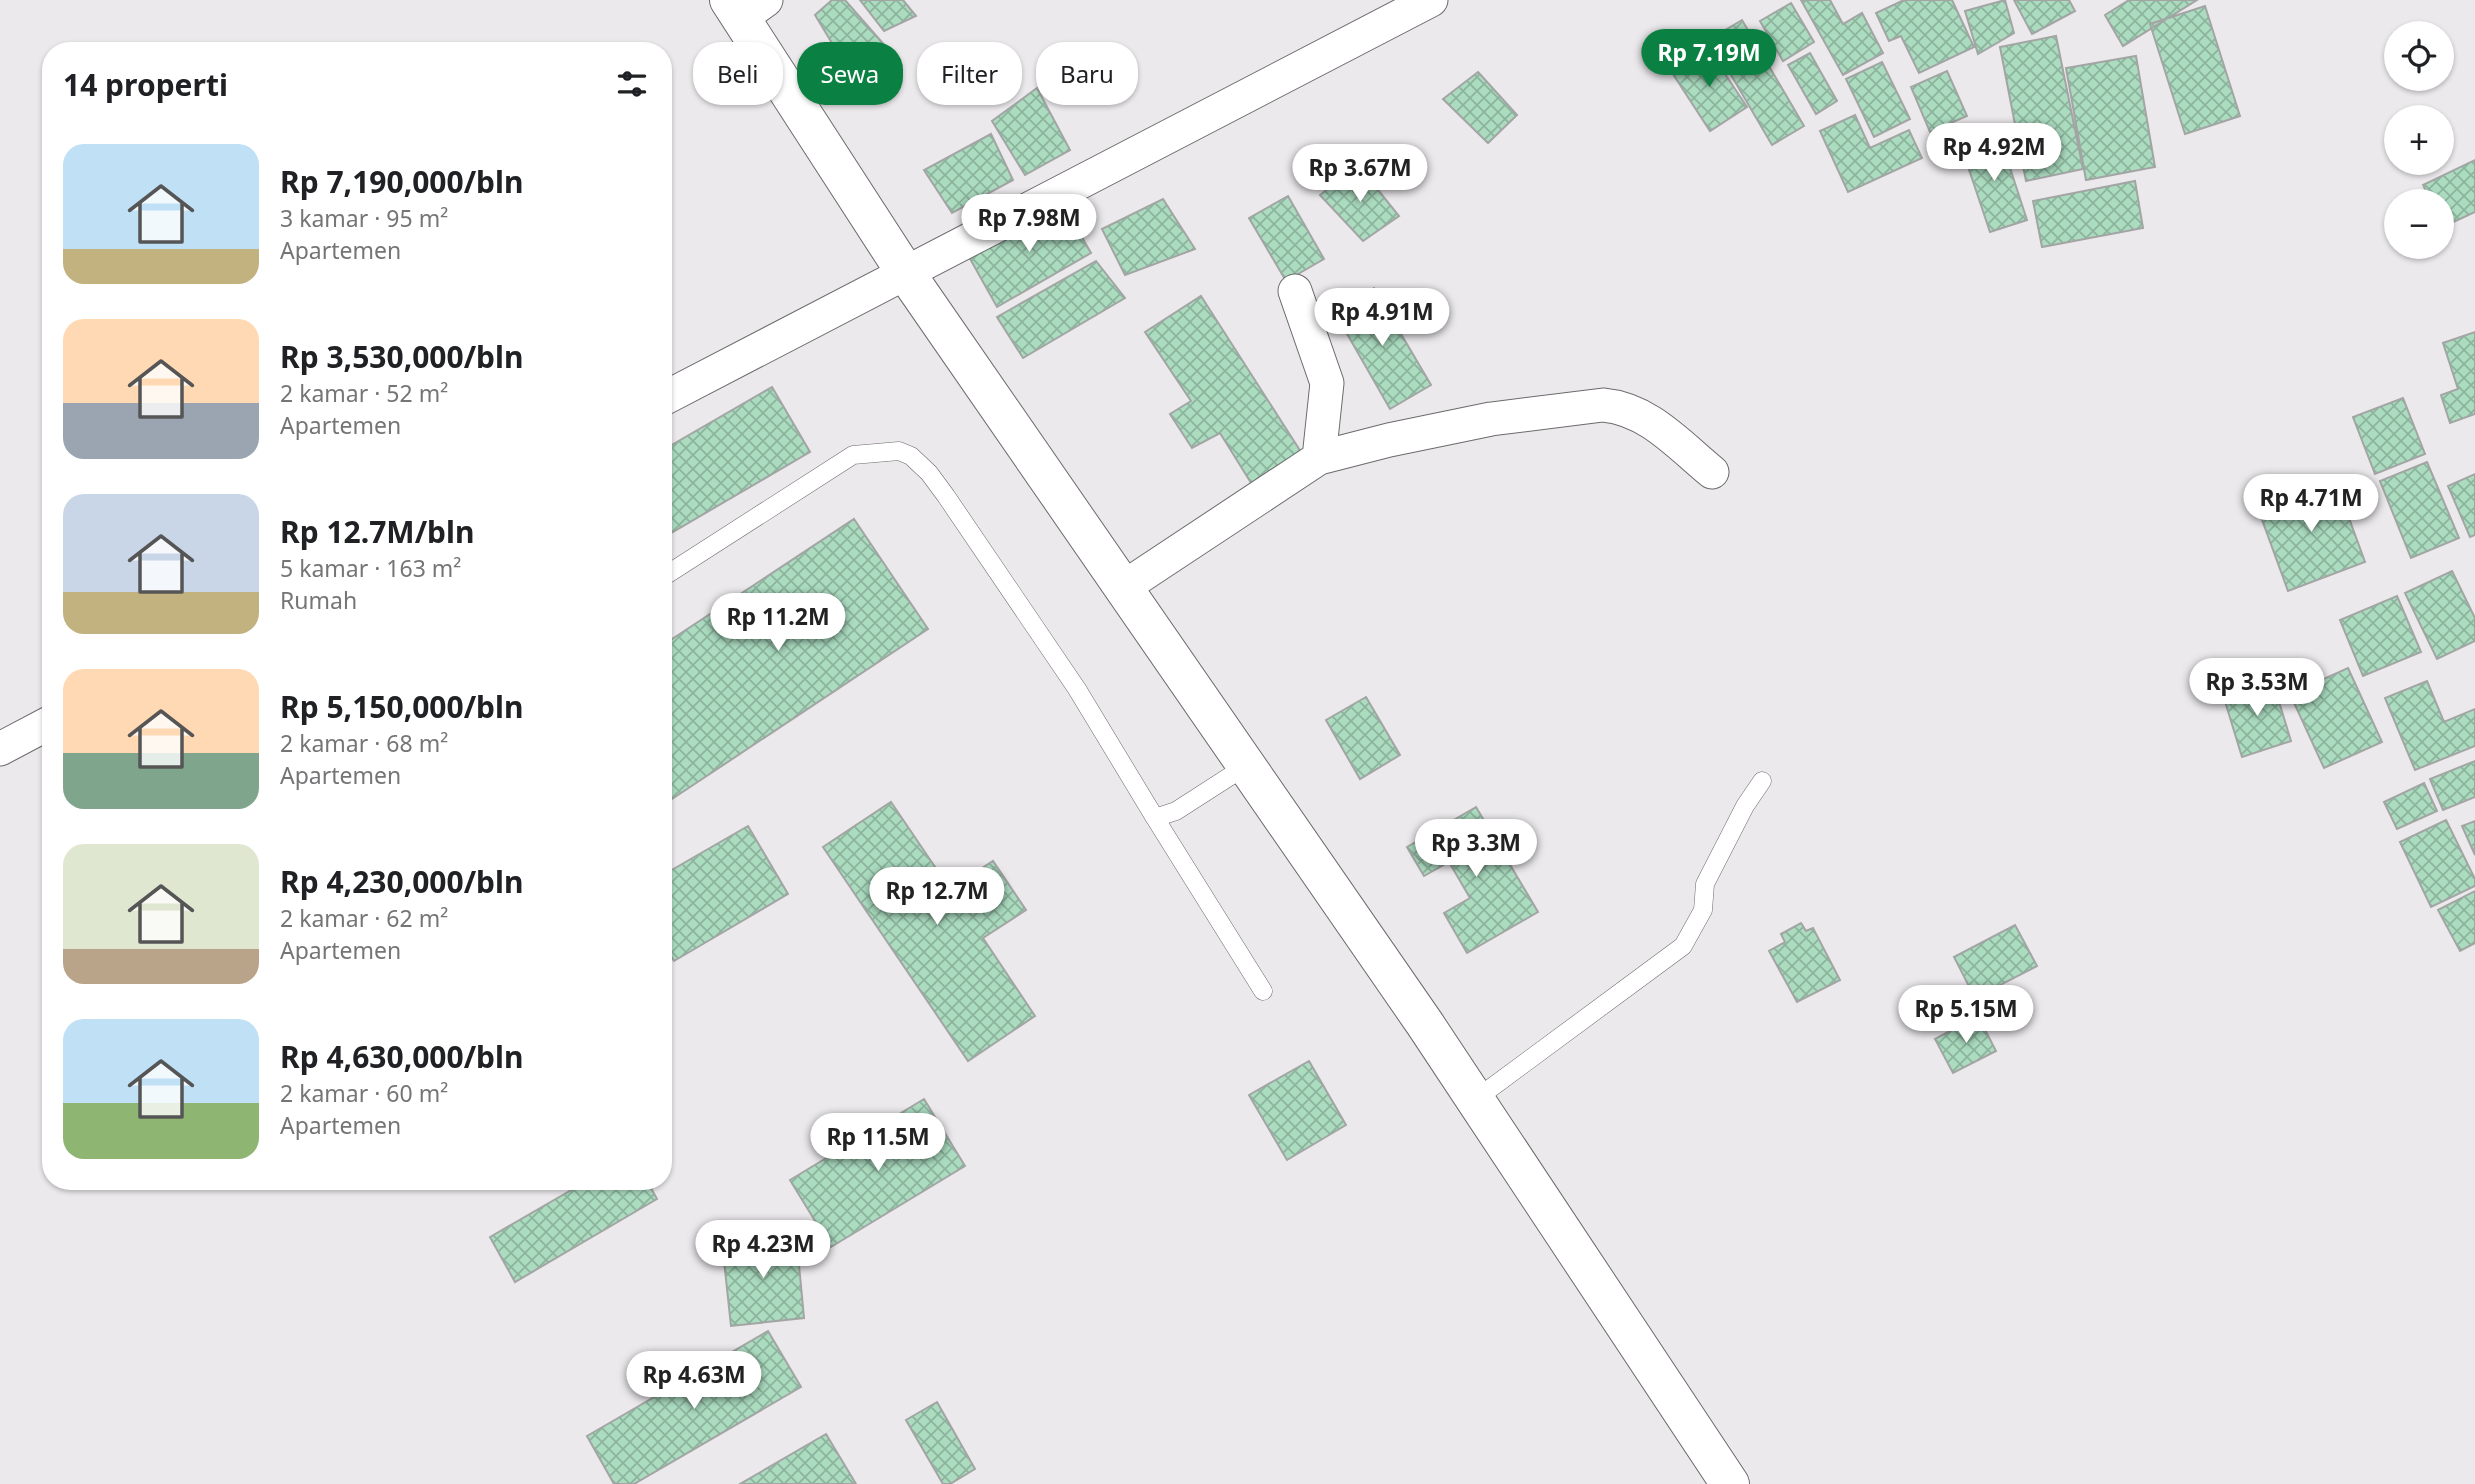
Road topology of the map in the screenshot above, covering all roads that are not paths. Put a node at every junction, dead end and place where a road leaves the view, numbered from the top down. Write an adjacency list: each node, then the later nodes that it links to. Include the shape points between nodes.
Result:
1 (1431, 0): 3 (street)
2 (746, 6): 3 (main road)
3 (905, 272): 5 (street); 9 (main road)
4 (1295, 291): 6 (street, via 1327,383)
5 (672, 394)
6 (1319, 458): 7 (street, via 1491,419 1603,405 1639,413); 9 (street)
7 (1712, 472)
8 (672, 571): 14 (lane, via 853,455 900,451 911,456 946,496 1069,678)
9 (1124, 587): 12 (main road)
10 (42, 727): 11 (street)
11 (0, 748)
12 (1246, 766): 14 (lane, via 1176,811); 16 (main road)
13 (1762, 781): 16 (lane, via 1705,884 1703,910 1683,946)
14 (1155, 818): 15 (lane)
15 (1263, 991)
16 (1476, 1099): 17 (main road)
17 (1730, 1484)

